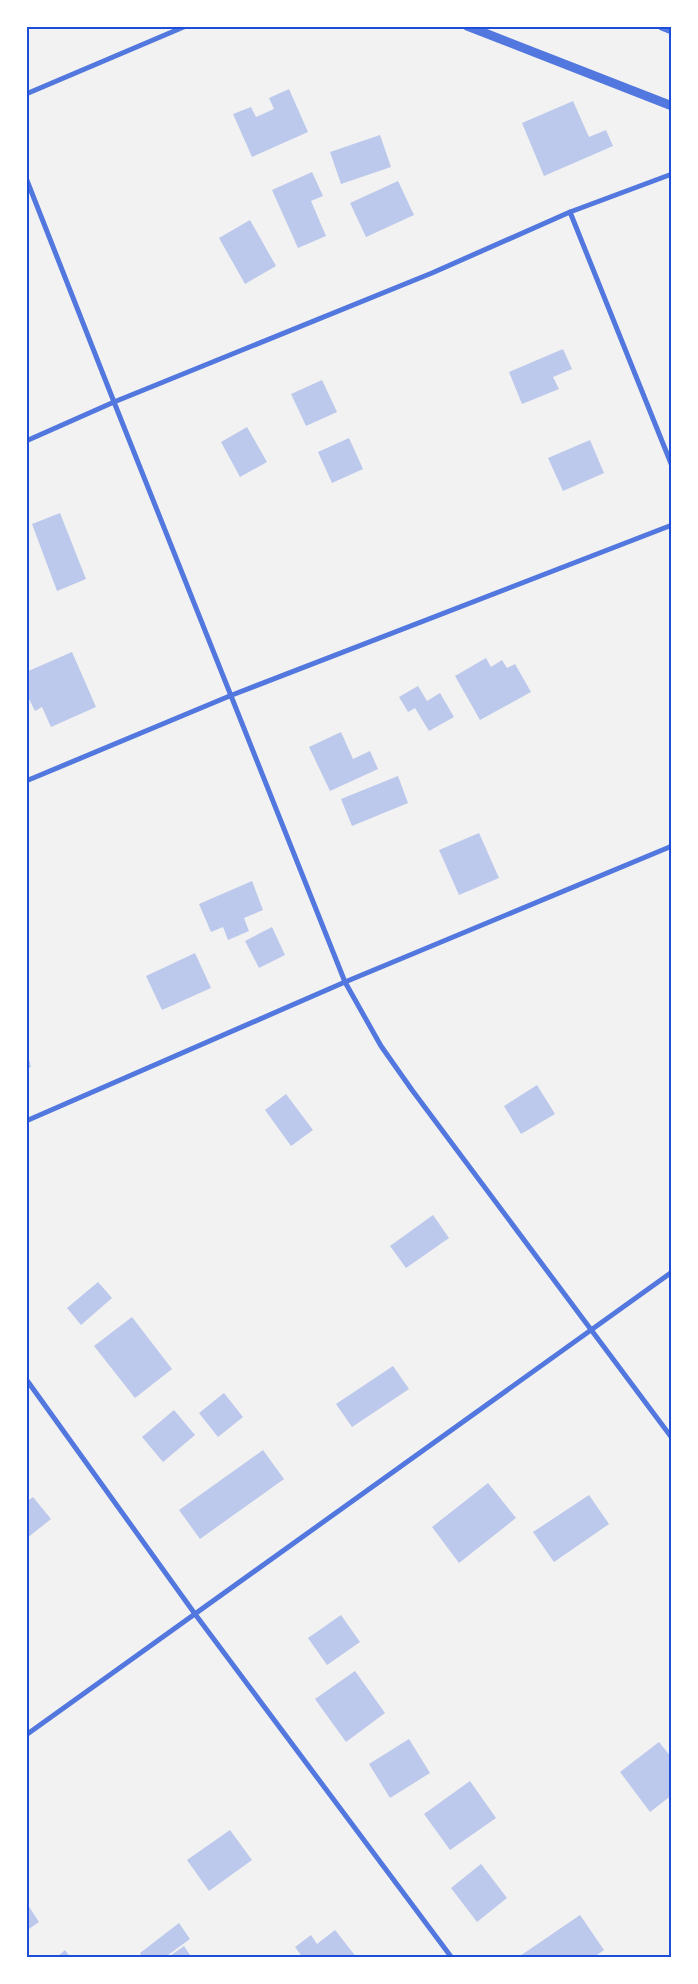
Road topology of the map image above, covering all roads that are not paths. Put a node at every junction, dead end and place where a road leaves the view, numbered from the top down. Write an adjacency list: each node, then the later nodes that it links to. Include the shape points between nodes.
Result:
1 (186, 26): 5 (street)
2 (467, 26): 6 (street)
3 (662, 26): 4 (street)
4 (672, 30)
5 (26, 94)
6 (672, 106)
7 (672, 174): 9 (street)
8 (26, 178): 10 (street)
9 (570, 212): 10 (street, via 432,273); 12 (street)
10 (114, 402): 11 (street); 14 (street)
11 (26, 440)
12 (672, 466)
13 (672, 525): 14 (street)
14 (232, 695): 15 (street); 17 (street)
15 (26, 781)
16 (672, 846): 17 (street)
17 (345, 982): 18 (street); 20 (street, via 401,1075)
18 (26, 1121)
19 (672, 1272): 20 (street)
20 (592, 1330): 22 (street); 23 (street)
21 (26, 1379): 23 (street)
22 (672, 1438)
23 (196, 1614): 24 (street); 25 (street)
24 (26, 1735)
25 (452, 1958)

